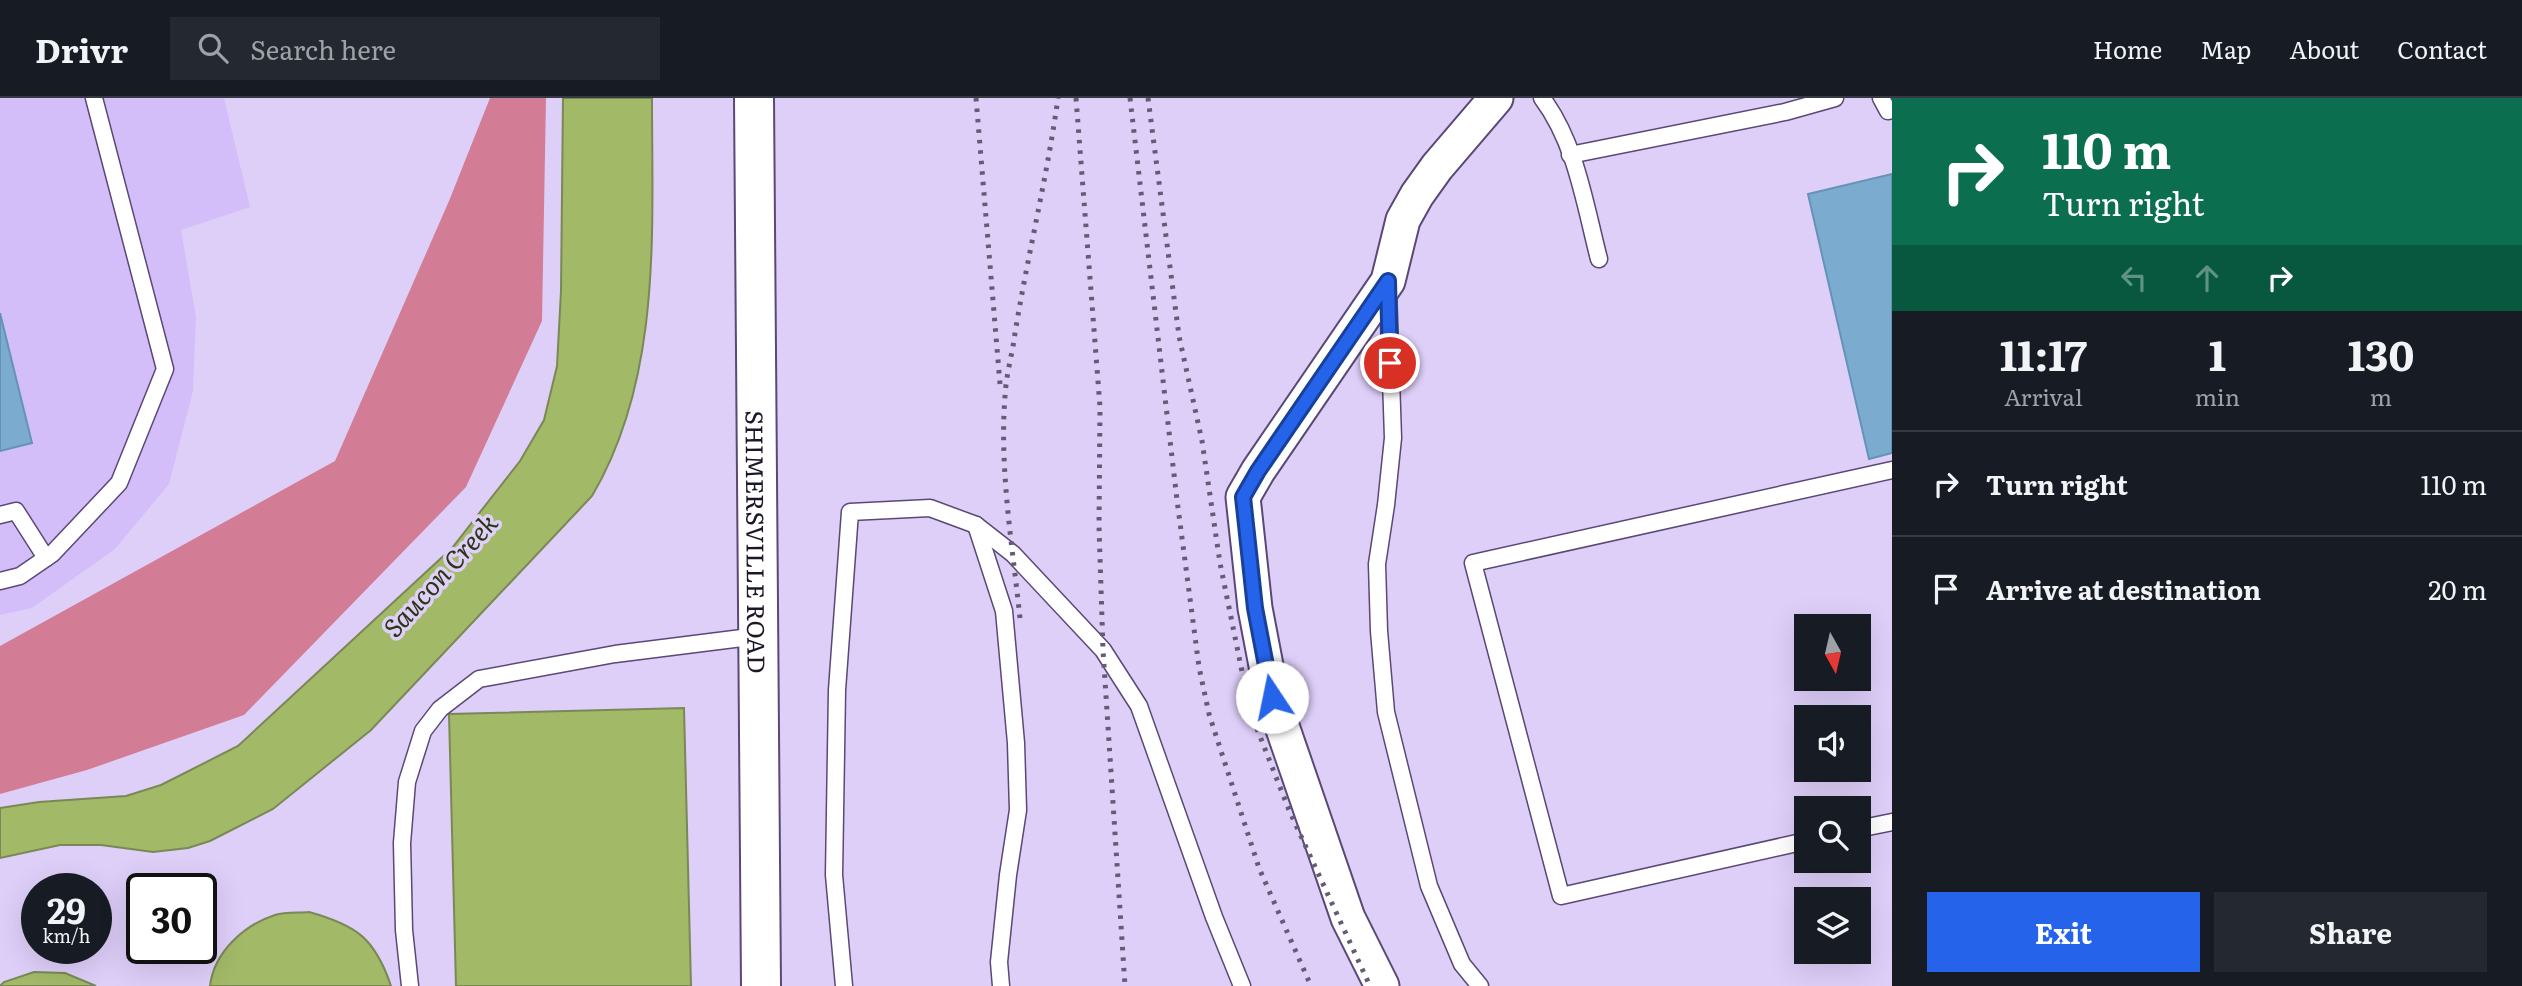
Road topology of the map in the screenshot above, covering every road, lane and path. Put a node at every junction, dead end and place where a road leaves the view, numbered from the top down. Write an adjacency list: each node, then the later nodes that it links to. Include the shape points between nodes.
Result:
1 (94, 98): 14 (lane, via 165,369 119,483)
2 (754, 98): 16 (street, SHIMERSVILLE ROAD)
3 (1496, 98): 10 (street, via 1417,195 1403,220)
4 (1542, 98): 8 (lane, via 1557,118)
5 (1835, 98): 8 (lane)
6 (1881, 98): 7 (lane, via 1888,111)
7 (1892, 110)
8 (1570, 155): 9 (lane)
9 (1599, 260)
10 (1388, 281): 25 (street, via 1243,497 1255,608 1272,697 1348,918); 26 (lane, via 1393,438 1377,564 1385,712 1429,887 1462,964)
11 (1892, 470): 19 (lane, via 1473,563 1560,896)
12 (0, 514): 14 (lane, via 16,510)
13 (976, 525): 22 (lane, via 930,508 850,512 837,690 834,875); 23 (lane, via 1004,611 1016,743 1018,810 999,962); 24 (lane, via 1013,554 1103,650 1139,706)
14 (46, 558): 15 (lane, via 20,576)
15 (0, 581)
16 (758, 636): 20 (lane, via 615,654 479,679 440,709 424,731 407,782 403,918); 21 (street, SHIMERSVILLE ROAD)
17 (1892, 822): 18 (lane)
18 (1871, 826)
19 (1794, 844)
20 (410, 986)
21 (761, 986)
22 (844, 986)
23 (1001, 986)
24 (1242, 986)
25 (1382, 986)
26 (1480, 986)

